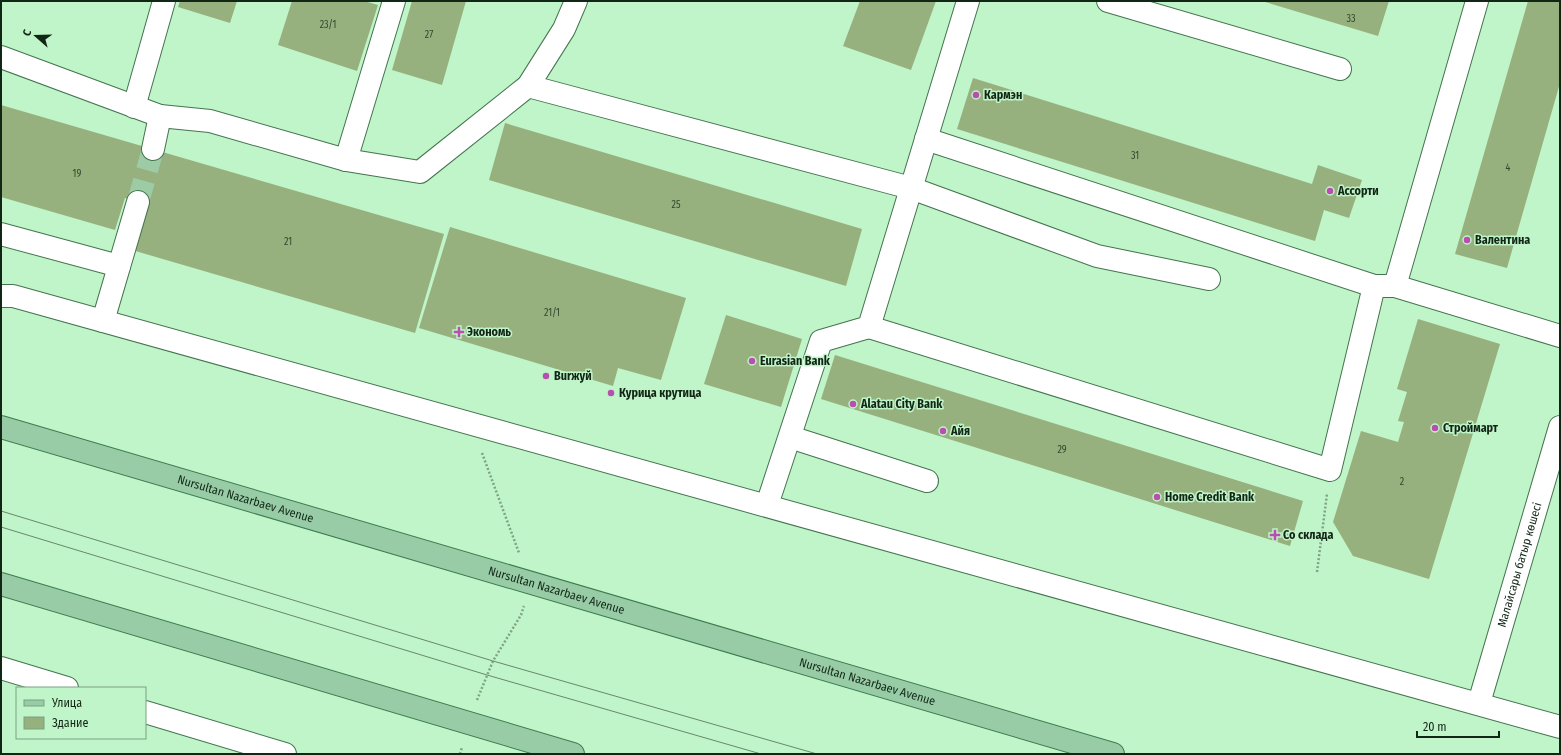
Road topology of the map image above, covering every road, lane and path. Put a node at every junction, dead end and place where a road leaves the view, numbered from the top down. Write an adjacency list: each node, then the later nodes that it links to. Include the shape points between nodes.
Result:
1 (164, 1): 10 (street)
2 (394, 1): 14 (street)
3 (576, 1): 9 (street, via 564,29)
4 (968, 1): 12 (street)
5 (1108, 1): 8 (street)
6 (1477, 1): 20 (street)
7 (1, 57): 10 (street)
8 (1340, 69)
9 (528, 86): 14 (street, via 420,172); 15 (street)
10 (134, 107): 11 (street)
11 (160, 116): 13 (street); 14 (street, via 210,121)
12 (926, 139): 15 (street); 20 (street)
13 (153, 149)
14 (346, 160)
15 (911, 188): 19 (street, via 1098,256); 23 (street)
16 (138, 202): 18 (street)
17 (1, 234): 18 (street)
18 (119, 266): 22 (street)
19 (1209, 279)
20 (1385, 286): 24 (street); 28 (street)
21 (1, 296): 22 (street, via 13,296)
22 (103, 321): 30 (street)
23 (869, 327): 27 (street, via 821,341); 28 (street)
24 (1560, 336)
25 (1, 427): 40 (main road, Nursultan Nazarbaev Avenue)
26 (1560, 427): 35 (street, Малайсары батыр көшесі)
27 (790, 437): 29 (street); 30 (street)
28 (1330, 470): 31 (path)
29 (927, 481)
30 (767, 505): 35 (street)
31 (1317, 572)
32 (1, 584): 39 (main road)
33 (1, 668): 34 (street)
34 (64, 687)
35 (1479, 703): 37 (street)
36 (146, 712): 38 (street)
37 (1560, 727)
38 (285, 754)
39 (573, 754)
40 (1113, 754)

